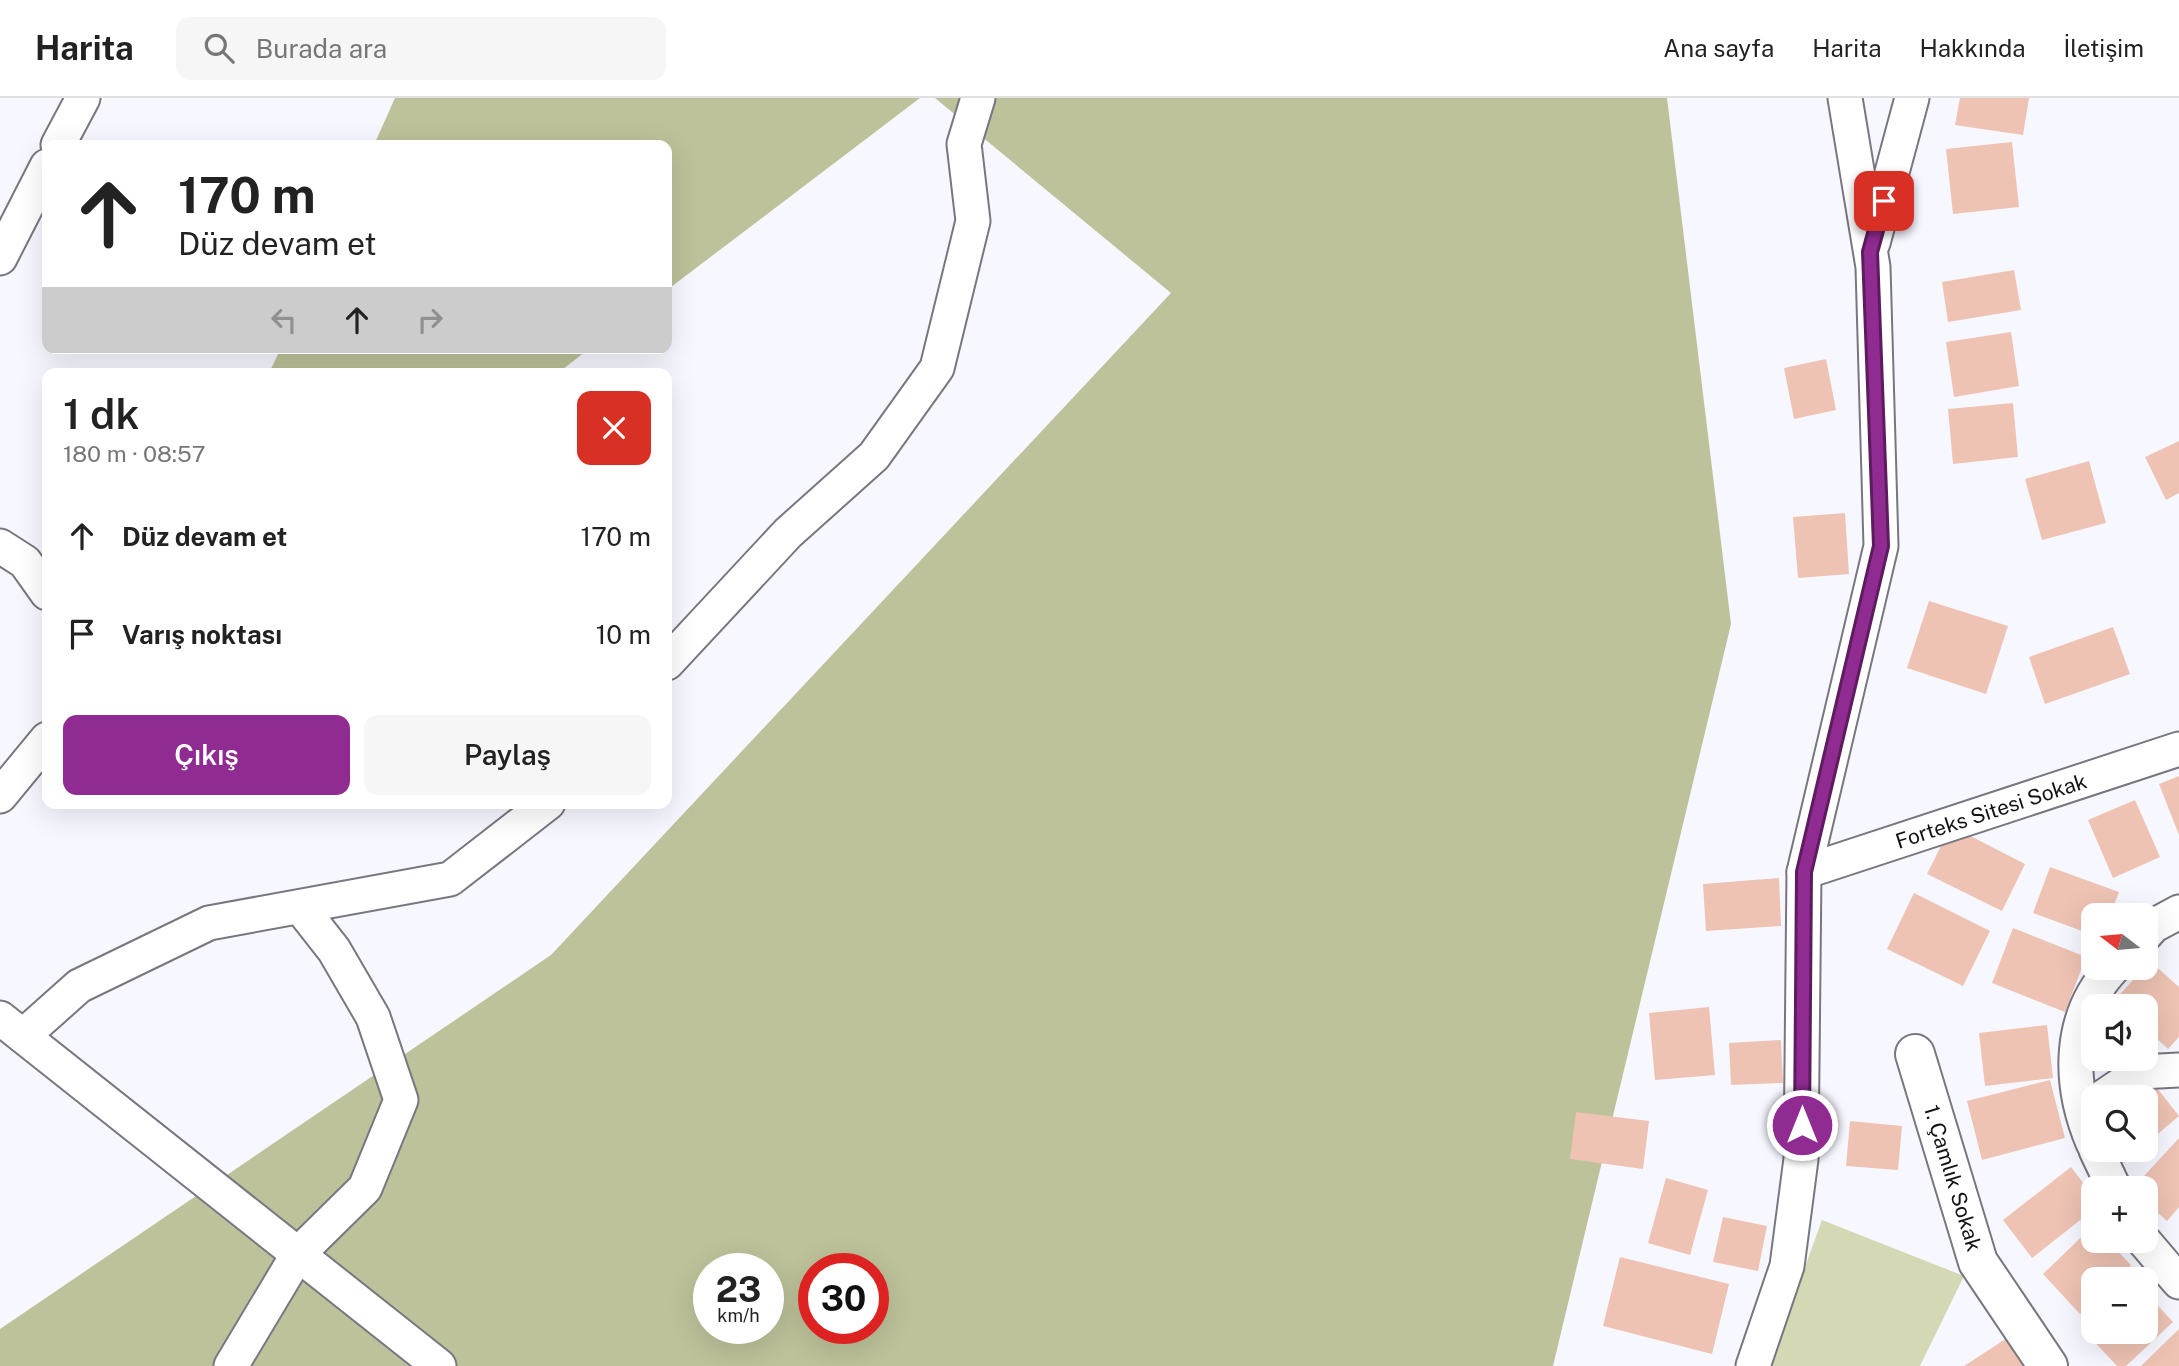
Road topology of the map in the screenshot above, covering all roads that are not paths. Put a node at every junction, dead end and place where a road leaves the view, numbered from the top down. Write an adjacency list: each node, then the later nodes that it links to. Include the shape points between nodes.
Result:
1 (83, 98): 5 (street)
2 (978, 98): 11 (street, via 964,144 972,221 937,368 874,456 788,533)
3 (1845, 98): 7 (street)
4 (1912, 98): 7 (street)
5 (61, 140)
6 (42, 176): 8 (street)
7 (1870, 252): 16 (street, via 1881,546)
8 (0, 258)
9 (0, 546): 10 (street, via 25,562)
10 (42, 586)
11 (672, 658)
12 (42, 745): 14 (street)
13 (2179, 749): 16 (street, Forteks Sitesi Sokak)
14 (0, 796)
15 (540, 809): 17 (street, via 450,879)
16 (1804, 872): 31 (street, via 1801,1159 1787,1266)
17 (301, 908): 21 (street, via 209,923 79,986); 27 (street, via 334,950 373,1017 401,1100 365,1188)
18 (2179, 912): 19 (street)
19 (2158, 923)
20 (2101, 980): 24 (street, via 2075,1038)
21 (11, 1027): 27 (street)
22 (1916, 1054): 32 (street, 1. Çamlık Sokak, via 1978,1262)
23 (2179, 1070): 25 (street, via 2140,1072)
24 (2086, 1085)
25 (2125, 1085)
26 (2154, 1253): 28 (street)
27 (298, 1254): 29 (street); 30 (street)
28 (2179, 1282)
29 (231, 1366)
30 (439, 1366)
31 (1753, 1366)
32 (2048, 1366)

